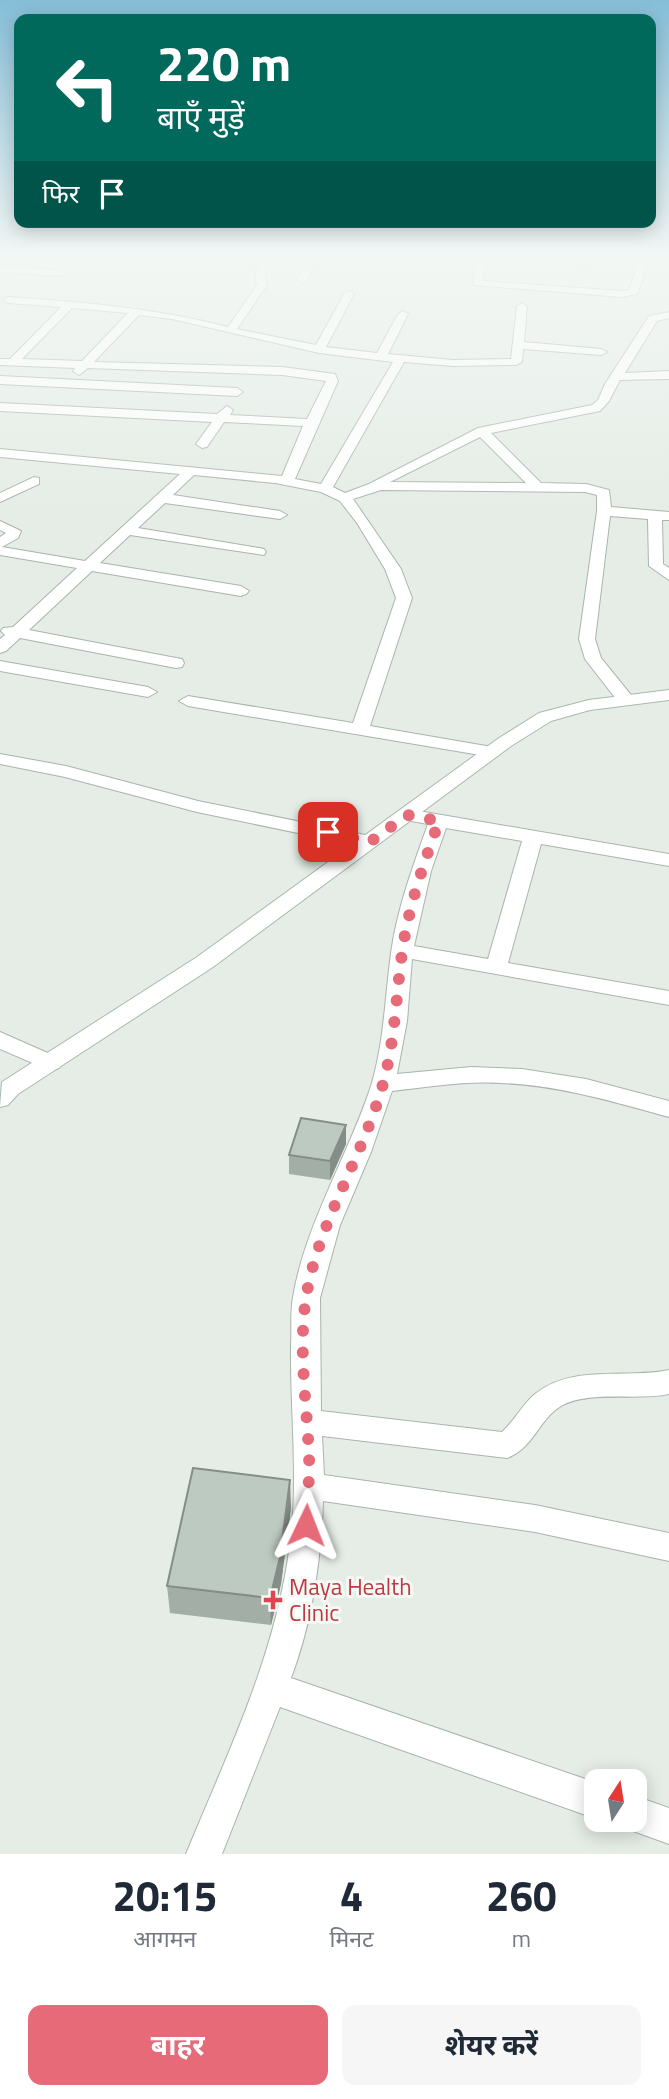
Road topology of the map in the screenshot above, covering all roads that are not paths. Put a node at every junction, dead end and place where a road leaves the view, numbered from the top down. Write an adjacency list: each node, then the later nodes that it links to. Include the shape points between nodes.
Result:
1 (26, 345): 12 (street)
2 (104, 345): 13 (street)
3 (295, 345): 8 (street)
4 (322, 345): 8 (street)
5 (387, 345): 10 (street)
6 (520, 345): 9 (street); 11 (street, via 516,362)
7 (637, 345): 16 (street)
8 (319, 350): 10 (street)
9 (601, 352)
10 (380, 358): 11 (street)
11 (400, 359): 30 (street)
12 (7, 362): 13 (street)
13 (84, 365): 14 (street); 19 (street)
14 (253, 370): 18 (street); 22 (street, via 331,376)
15 (669, 375): 16 (street)
16 (617, 377): 23 (street, via 606,400 596,408)
17 (0, 380): 19 (street)
18 (237, 392): 19 (street); 21 (street)
19 (60, 397): 20 (street); 21 (street)
20 (0, 407)
21 (221, 419): 22 (street); 24 (street)
22 (311, 424): 28 (street)
23 (482, 431): 29 (street); 31 (street)
24 (202, 444)
25 (1, 454): 26 (street)
26 (192, 470): 28 (street); 33 (street)
27 (34, 481): 32 (street)
28 (287, 481): 30 (street)
29 (538, 488): 31 (street); 35 (street, via 599,491 606,496)
30 (325, 489): 34 (street)
31 (364, 489): 34 (street)
32 (0, 498)
33 (162, 498): 36 (street); 39 (street)
34 (345, 498): 54 (street, via 393,569 404,598)
35 (604, 511): 37 (street); 52 (street, via 587,639 593,659)
36 (280, 515)
37 (662, 515): 44 (street, via 656,566)
38 (0, 525): 40 (street, via 14,531)
39 (127, 530): 42 (street); 43 (street)
40 (0, 543)
41 (0, 551): 43 (street)
42 (259, 552)
43 (88, 566): 45 (street); 46 (street)
44 (669, 575)
45 (241, 591)
46 (8, 631): 47 (street); 48 (street)
47 (0, 648)
48 (176, 663)
49 (0, 666): 50 (street)
50 (148, 692)
51 (669, 695): 52 (street)
52 (626, 700): 55 (street, via 545,717)
53 (188, 701): 54 (street)
54 (360, 730): 55 (street)
55 (492, 752): 57 (street)
56 (0, 759): 60 (street)
57 (407, 815): 58 (street); 60 (street)
58 (439, 821): 59 (street); 62 (street, via 421,871)
59 (533, 837): 61 (street); 63 (street)
60 (370, 842): 66 (street, via 205,962)
61 (669, 860)
62 (402, 951): 63 (street); 67 (street, via 396,1021)
63 (496, 970): 64 (street)
64 (669, 999)
65 (0, 1040): 66 (street)
66 (51, 1063): 68 (street)
67 (383, 1084): 69 (street, via 499,1074 611,1093); 71 (street, via 327,1224 306,1298)
68 (0, 1099)
69 (669, 1109)
70 (669, 1382): 71 (street, via 597,1386 552,1397 507,1445)
71 (307, 1422): 72 (street)
72 (308, 1486): 73 (street, via 530,1517); 74 (street, via 306,1544 285,1651)
73 (669, 1547)
74 (272, 1688): 75 (street); 78 (street)
75 (584, 1796)
76 (648, 1819): 77 (street)
77 (669, 1826)
78 (204, 1854)

